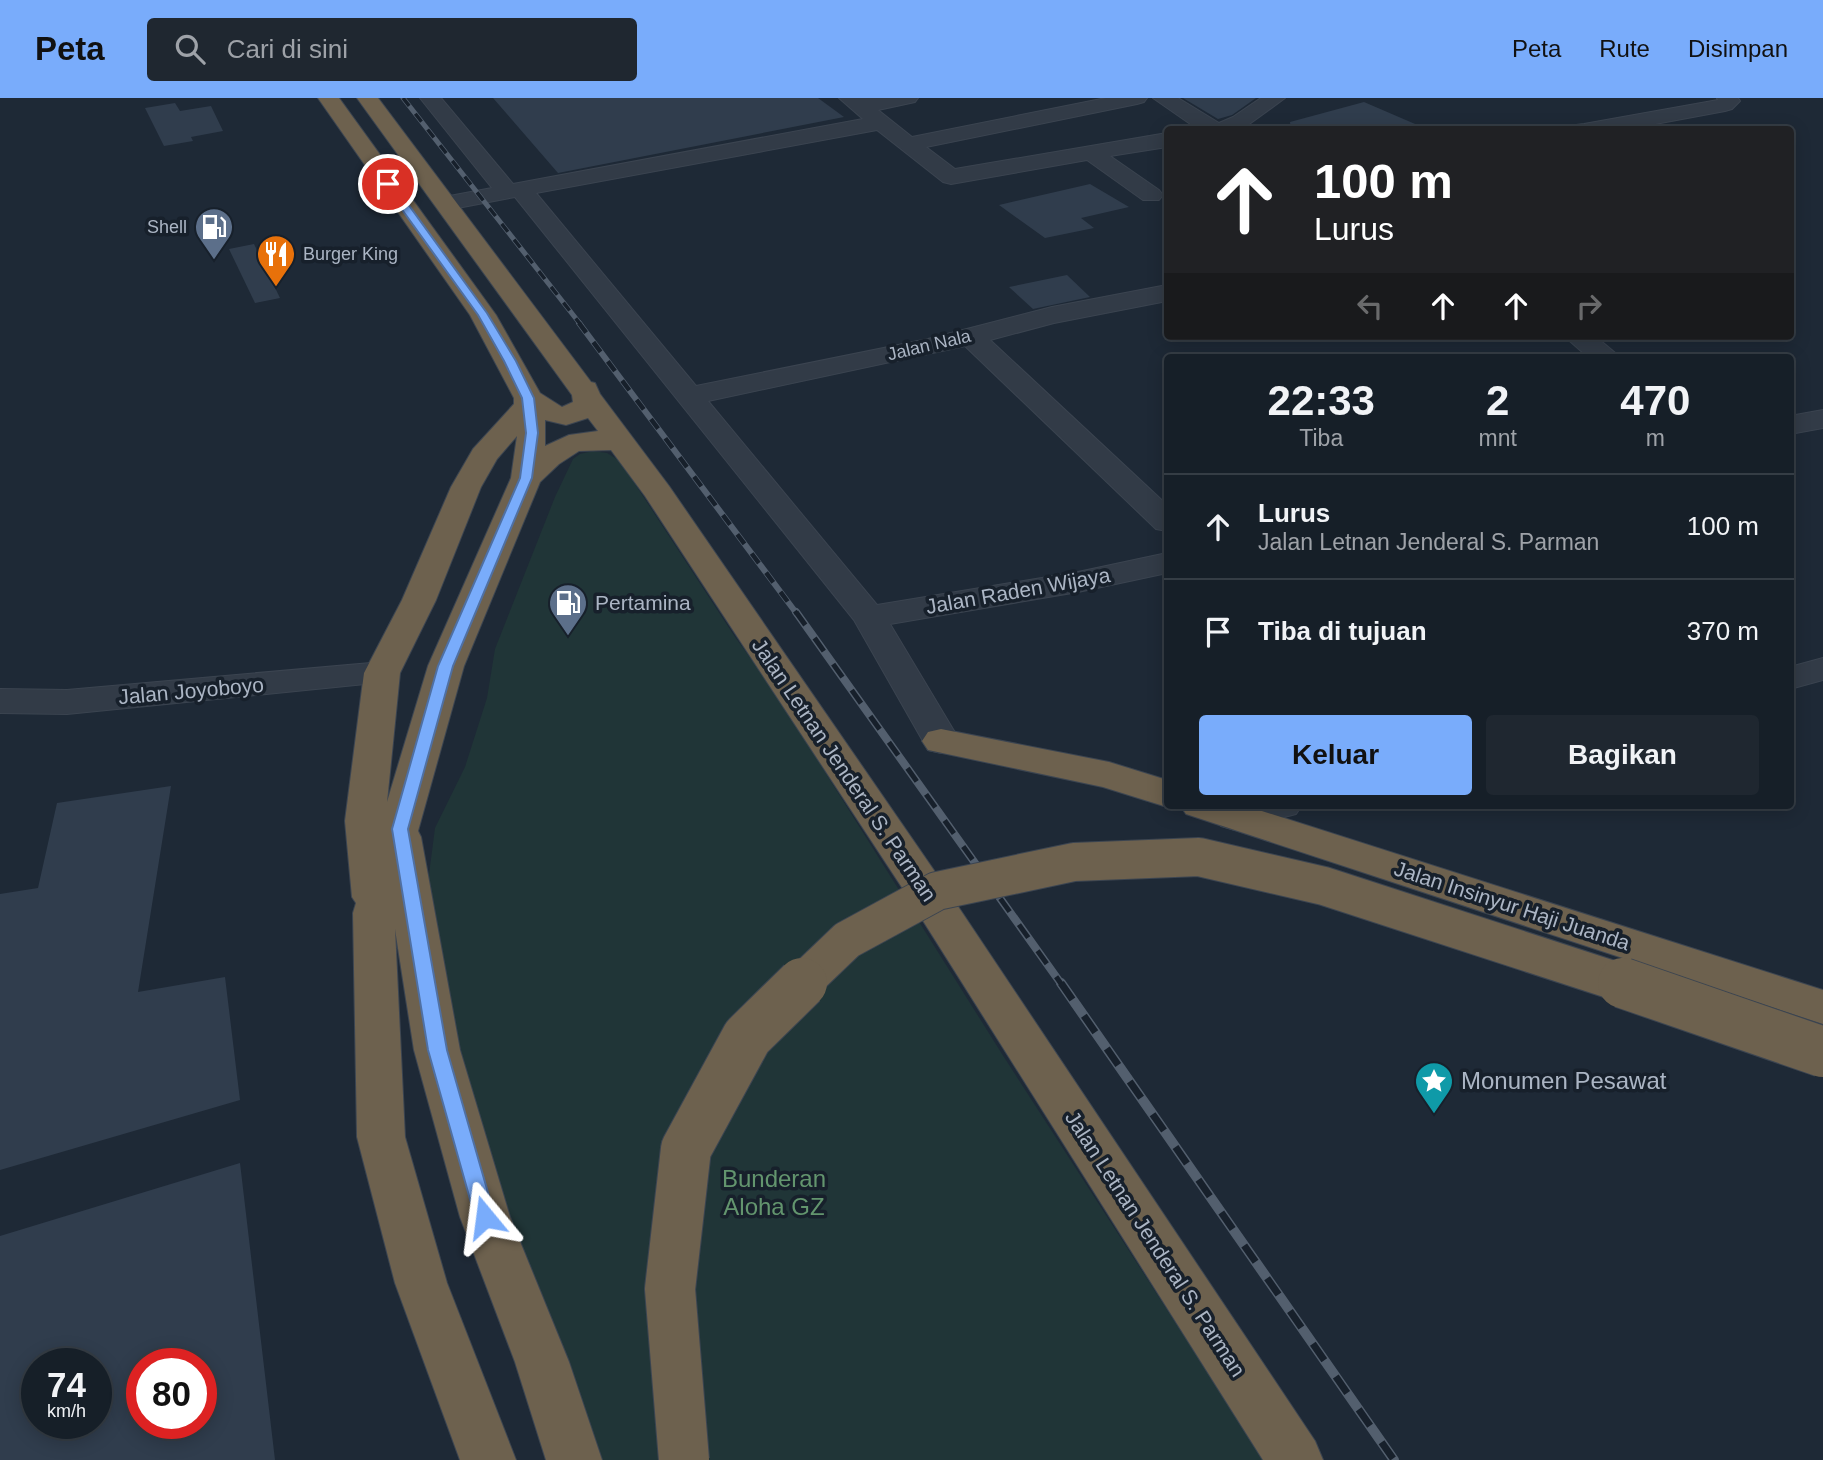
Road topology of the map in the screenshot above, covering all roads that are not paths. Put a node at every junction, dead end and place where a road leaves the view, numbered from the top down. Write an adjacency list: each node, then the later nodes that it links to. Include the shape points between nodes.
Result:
1 (328, 98): 26 (highway, via 483,315)
2 (368, 98): 19 (highway, Jalan Letnan Jenderal S. Parman)
3 (430, 98): 17 (street)
4 (908, 98): 9 (street)
5 (1137, 98): 15 (street)
6 (1163, 98): 11 (street)
7 (1275, 98): 12 (street)
8 (1727, 98): 13 (street, via 1730,101 1725,106)
9 (854, 103): 10 (street)
10 (879, 123): 15 (street); 17 (street)
11 (1210, 126)
12 (1229, 126)
13 (1608, 126)
14 (1164, 141): 16 (street)
15 (908, 144): 16 (street, via 951,177)
16 (1092, 154): 18 (street)
17 (514, 191): 19 (street); 25 (street)
18 (1151, 195)
19 (447, 204): 24 (highway, Jalan Letnan Jenderal S. Parman)
20 (1164, 294): 21 (street, Jalan Nala)
21 (971, 336): 25 (street, Jalan Nala); 31 (street)
22 (1583, 340): 23 (street)
23 (1602, 354)
24 (585, 389): 26 (highway, via 587,403 572,415 553,415); 29 (highway, Jalan Letnan Jenderal S. Parman)
25 (690, 396): 33 (street)
26 (528, 402): 30 (highway, via 532,433); 35 (highway, via 484,455 466,487 419,600)
27 (1823, 419): 28 (street)
28 (1794, 424)
29 (622, 443): 30 (highway, via 596,438 572,443); 49 (highway, Jalan Letnan Jenderal S. Parman, via 918,879)
30 (526, 478): 42 (highway, via 446,666)
31 (1164, 519)
32 (1164, 564): 33 (street, Jalan Raden Wijaya)
33 (869, 617): 38 (street)
34 (1823, 669): 36 (street)
35 (382, 673): 37 (street, Jalan Joyoboyo, via 67,702); 43 (highway, via 365,821)
36 (1794, 677)
37 (0, 701)
38 (941, 741): 39 (highway, via 1108,775)
39 (1164, 793)
40 (1239, 809): 41 (street)
41 (1218, 811): 44 (highway, Jalan Insinyur Haji Juanda)
42 (400, 829): 43 (highway); 47 (highway, via 437,1050 485,1217 542,1362)
43 (374, 913): 46 (highway, via 381,1137 421,1283)
44 (1823, 1007)
45 (1823, 1052): 48 (highway, bridge, via 1324,886 1199,857 1074,862 937,891 847,940 747,1037 686,1149 670,1289)
46 (488, 1460)
47 (574, 1460)
48 (684, 1460)
49 (1295, 1460)

